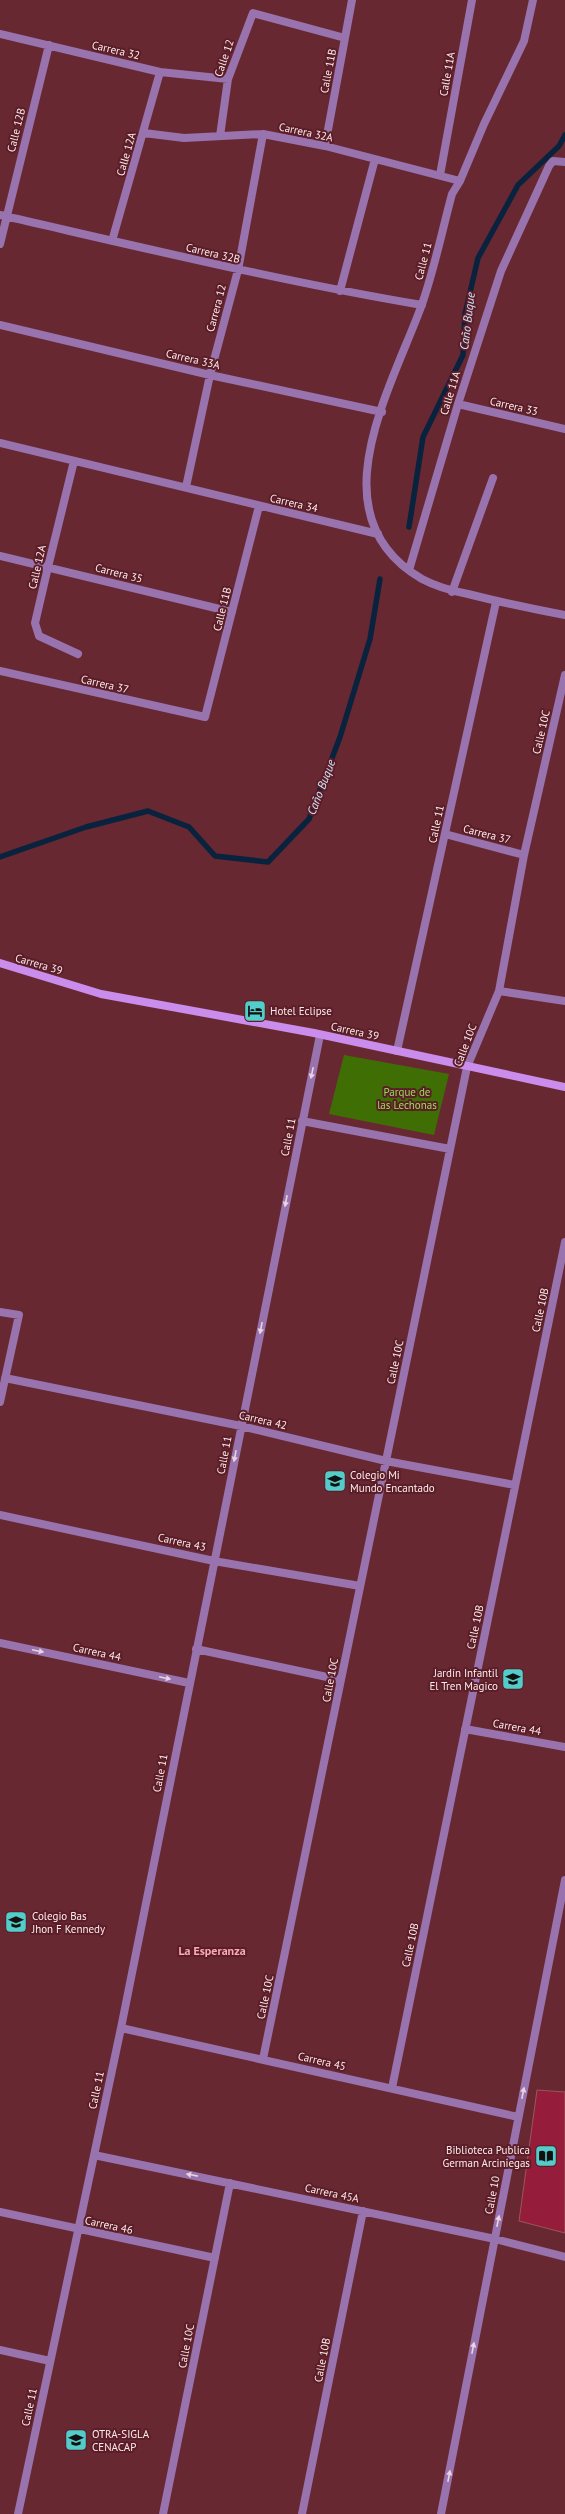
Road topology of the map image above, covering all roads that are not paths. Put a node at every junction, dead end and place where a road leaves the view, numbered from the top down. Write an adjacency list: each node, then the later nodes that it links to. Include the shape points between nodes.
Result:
1 (352, 0): 5 (street, Calle 11B)
2 (472, 0): 15 (street, Calle 11A)
3 (533, 0): 16 (street, Calle 11, via 524,41)
4 (0, 34): 6 (street, Carrera 32)
5 (345, 38): 8 (street, Calle 12, via 252,13); 12 (street, Calle 11B)
6 (49, 45): 7 (street, Carrera 32); 17 (street, Calle 12B)
7 (160, 72): 8 (street, Carrera 32); 9 (street, Calle 12A)
8 (228, 79): 11 (street, Calle 12)
9 (144, 133): 11 (street, Carrera 32A, via 184,138); 18 (street, Calle 12A)
10 (263, 134): 11 (street, Carrera 32A); 12 (street, Carrera 32A); 20 (street, Carrera 12)
11 (220, 136)
12 (325, 146): 13 (street, Carrera 32A)
13 (375, 159): 15 (street, Carrera 32A); 21 (street)
14 (565, 162): 25 (street, Calle 11A, via 553,162 549,166 501,271)
15 (440, 175): 16 (street, Carrera 32A)
16 (460, 181): 22 (street, Calle 11, via 452,194)
17 (3, 216): 18 (street, Carrera 32B); 19 (street, Calle 12B)
18 (112, 242): 20 (street, Carrera 32B)
19 (0, 244)
20 (238, 270): 21 (street, Carrera 32B); 24 (street, Carrera 12)
21 (340, 291): 22 (street, Carrera 32B)
22 (422, 305): 26 (street, Calle 11)
23 (0, 325): 24 (street, Carrera 33A)
24 (210, 375): 26 (street, Carrera 33A); 31 (street, Carrera 12)
25 (458, 404): 27 (street, Carrera 33); 36 (street, Calle 11A)
26 (382, 412): 33 (street, Calle 11, via 370,441 366,472 368,504)
27 (565, 429)
28 (0, 443): 29 (street, Carrera 34)
29 (74, 461): 31 (street, Carrera 34); 35 (street, Calle 12A)
30 (493, 478): 37 (street)
31 (186, 487): 32 (street, Carrera 34)
32 (259, 506): 33 (street, Carrera 34); 39 (street, Calle 11B)
33 (378, 534): 36 (street, via 386,547)
34 (0, 556): 35 (street, Carrera 35)
35 (48, 567): 39 (street, Carrera 35); 41 (street, Calle 12A, via 35,623 40,636)
36 (409, 570): 37 (street)
37 (452, 592): 38 (street)
38 (496, 602): 40 (street); 45 (street, Calle 11)
39 (232, 612): 44 (street, Calle 11B)
40 (565, 615)
41 (78, 654)
42 (0, 671): 44 (street, Carrera 37)
43 (565, 675): 46 (street, Calle 10C)
44 (205, 718)
45 (445, 834): 46 (street, Carrera 37); 51 (street, Calle 11)
46 (524, 855): 48 (street, Calle 10C)
47 (2, 966): 50 (street, Carrera 39, via 101,994)
48 (499, 991): 49 (street); 52 (street, Calle 10C)
49 (565, 1001)
50 (320, 1035): 51 (street, Carrera 39); 54 (street, Calle 11, one-way to 54)
51 (397, 1052): 52 (street, Carrera 39)
52 (467, 1068): 53 (street, Carrera 39); 55 (street, Calle 10C)
53 (565, 1087)
54 (302, 1121): 55 (street); 60 (street, Calle 11, one-way to 60)
55 (450, 1149): 61 (street, Calle 10C)
56 (565, 1242): 62 (street, Calle 10B)
57 (0, 1312): 58 (street, via 19,1315)
58 (5, 1378): 59 (street); 60 (street, Carrera 42)
59 (0, 1402)
60 (241, 1426): 61 (street, Carrera 42); 64 (street, Calle 11, one-way to 64)
61 (386, 1461): 62 (street, Carrera 42); 65 (street, Calle 10C)
62 (515, 1485): 70 (street, Calle 10B)
63 (0, 1515): 64 (street, Carrera 43)
64 (214, 1560): 65 (street, Carrera 43); 67 (street, Calle 11)
65 (360, 1586): 68 (street, Calle 10C)
66 (0, 1643): 69 (street, Carrera 44, one-way to 69)
67 (196, 1649): 68 (street); 69 (street, Calle 11)
68 (341, 1680): 74 (street, Calle 10C)
69 (189, 1683): 73 (street, Calle 11)
70 (465, 1729): 71 (street, Carrera 44); 75 (street, Calle 10B)
71 (565, 1747)
72 (565, 1880): 76 (street, Calle 10, one-way to 72)
73 (121, 2028): 74 (street, Carrera 45); 77 (street, Calle 11)
74 (263, 2059): 75 (street, Carrera 45)
75 (392, 2088): 76 (street, Carrera 45)
76 (518, 2117): 82 (street, Calle 10, one-way to 76)
77 (94, 2155): 78 (street, Carrera 45A, one-way to 77); 81 (street, Calle 11)
78 (230, 2183): 79 (street, Carrera 45A); 84 (street, Calle 10C)
79 (363, 2211): 82 (street, Carrera 45A); 89 (street, Calle 10B)
80 (0, 2212): 81 (street, Carrera 46)
81 (78, 2230): 84 (street, Carrera 46); 86 (street, Calle 11)
82 (495, 2239): 83 (street, Carrera 45A); 90 (street, Calle 10, one-way to 82)
83 (565, 2257)
84 (215, 2258): 88 (street, Calle 10C)
85 (0, 2350): 86 (street)
86 (50, 2361): 87 (street, Calle 11)
87 (18, 2514)
88 (164, 2514)
89 (302, 2514)
90 (441, 2514)

